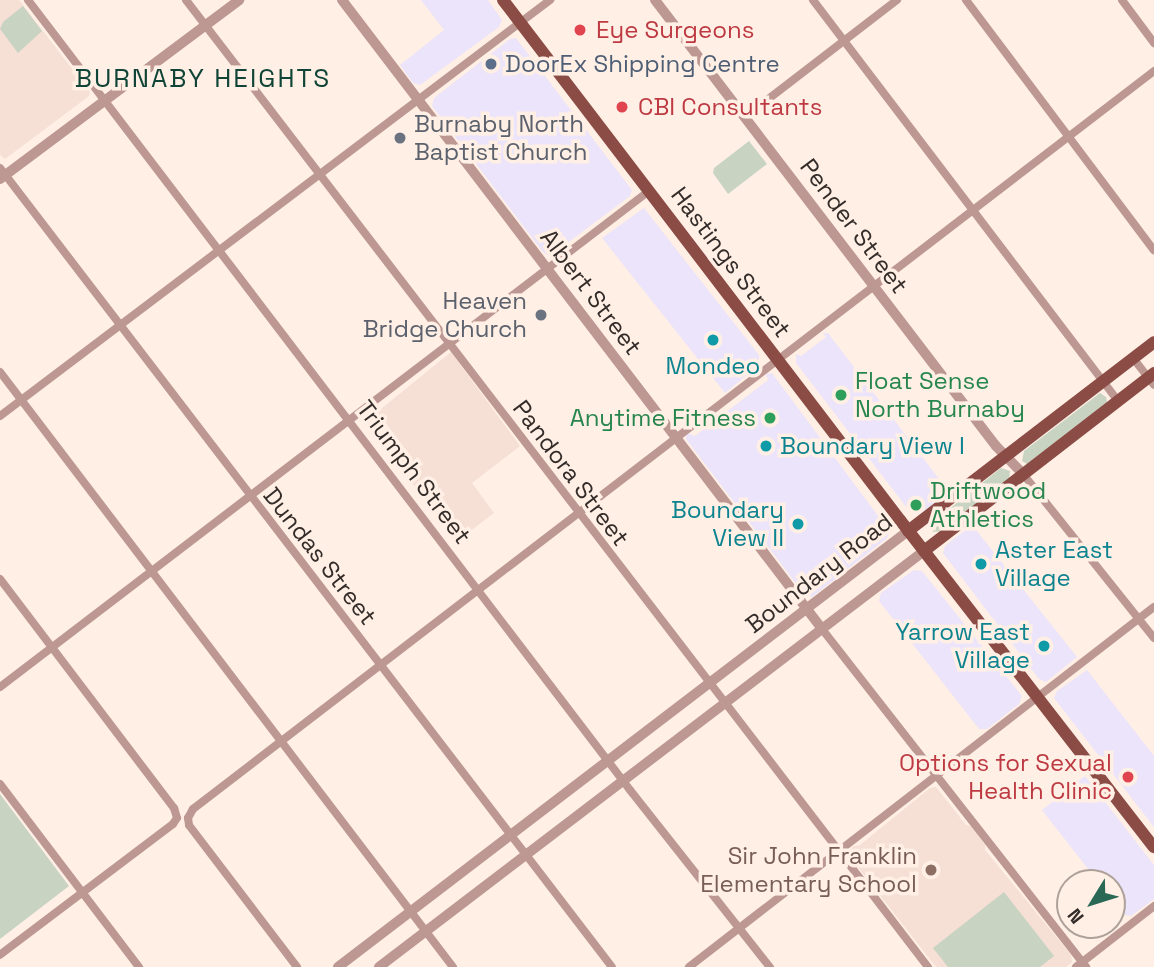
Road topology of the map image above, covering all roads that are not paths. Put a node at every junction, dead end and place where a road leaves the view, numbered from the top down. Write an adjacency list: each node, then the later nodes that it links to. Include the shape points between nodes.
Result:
1 (29, 0): 18 (street, Triumph Street)
2 (186, 0): 13 (street, Pandora Street)
3 (239, 0): 13 (street)
4 (342, 0): 17 (street, Albert Street)
5 (503, 0): 12 (main road, Hastings Street)
6 (550, 0): 12 (street)
7 (655, 0): 19 (street, Pender Street)
8 (813, 0): 14 (street)
9 (897, 0): 14 (street)
10 (966, 0): 20 (street)
11 (1122, 0): 15 (street)
12 (520, 22): 17 (street); 23 (main road, Hastings Street)
13 (205, 25): 18 (street); 21 (street, Pandora Street)
14 (844, 41): 19 (street); 24 (street)
15 (1154, 43)
16 (1154, 71): 20 (street)
17 (417, 98): 21 (street); 27 (street, Albert Street)
18 (106, 100): 22 (street); 25 (street, Triumph Street)
19 (745, 117): 28 (street, Pender Street)
20 (1069, 137): 24 (street); 26 (street)
21 (318, 173): 25 (street); 31 (street, Pandora Street)
22 (2, 174): 29 (street, Dundas Street)
23 (649, 191): 27 (street); 33 (main road, Hastings Street)
24 (973, 210): 28 (street); 36 (street)
25 (219, 248): 29 (street); 40 (street, Triumph Street)
26 (1154, 250)
27 (547, 268): 31 (street); 41 (street, Albert Street)
28 (873, 286): 33 (street); 42 (street, Pender Street)
29 (119, 325): 37 (street); 44 (street, Dundas Street)
30 (1154, 342): 32 (main road, Boundary Road)
31 (448, 344): 40 (street); 45 (street, Pandora Street)
32 (1133, 358): 35 (street); 36 (main road, Boundary Road)
33 (778, 359): 41 (street); 46 (main road, Hastings Street)
34 (0, 372): 37 (street)
35 (1152, 379): 38 (main road, Boundary Road)
36 (1103, 381): 38 (street); 42 (main road, Boundary Road)
37 (21, 400): 39 (street); 48 (street)
38 (1118, 401): 43 (main road, Boundary Road)
39 (0, 416)
40 (349, 420): 44 (street); 50 (street, Triumph Street)
41 (676, 436): 45 (street); 52 (street, Albert Street)
42 (1005, 456): 43 (street, Pender Street); 46 (main road, Boundary Road)
43 (1023, 474): 47 (main road, Boundary Road); 53 (street)
44 (250, 497): 48 (street); 57 (street, Dundas Street)
45 (578, 514): 50 (street); 58 (street, Pandora Street)
46 (908, 531): 47 (main road, Hastings Street); 52 (street, Boundary Road)
47 (924, 551): 54 (street, Boundary Road); 60 (main road, Hastings Street)
48 (151, 571): 56 (street); 62 (street)
49 (0, 579): 56 (street)
50 (479, 589): 57 (street); 63 (street, Triumph Street)
51 (1154, 607): 53 (street)
52 (807, 609): 54 (street, Albert Street); 58 (street, Boundary Road)
53 (1139, 619): 55 (street); 60 (street)
54 (822, 629): 61 (street, Boundary Road); 64 (street)
55 (1154, 638)
56 (52, 647): 59 (street); 71 (street, via 177,818)
57 (379, 665): 62 (street); 67 (street, Dundas Street)
58 (709, 685): 61 (street, Pandora Street); 63 (street, Boundary Road)
59 (0, 687)
60 (1038, 697): 64 (street); 68 (main road, Hastings Street)
61 (724, 704): 65 (street, Boundary Road); 69 (street, Pandora Street)
62 (280, 740): 73 (street); 79 (street, via 193,809 188,818 195,834)
63 (609, 760): 65 (street, Triumph Street); 67 (street, Boundary Road)
64 (937, 776): 69 (street); 77 (street)
65 (623, 781): 70 (street, Boundary Road); 74 (street, Triumph Street)
66 (0, 784): 71 (street)
67 (510, 836): 70 (street, Dundas Street); 73 (street, Boundary Road)
68 (1154, 847)
69 (838, 853): 74 (street); 86 (street, Pandora Street)
70 (525, 855): 75 (street, Boundary Road); 83 (street, Dundas Street)
71 (82, 891): 76 (street); 78 (street)
72 (1154, 906): 77 (street)
73 (411, 912): 75 (street); 80 (street, Boundary Road)
74 (740, 928): 84 (street); 85 (street, Triumph Street)
75 (425, 931): 81 (street, Boundary Road); 82 (street)
76 (0, 955)
77 (1082, 965)
78 (139, 967)
79 (297, 967)
80 (338, 967)
81 (379, 967)
82 (453, 967)
83 (612, 967)
84 (689, 967)
85 (770, 967)
86 (928, 967)

